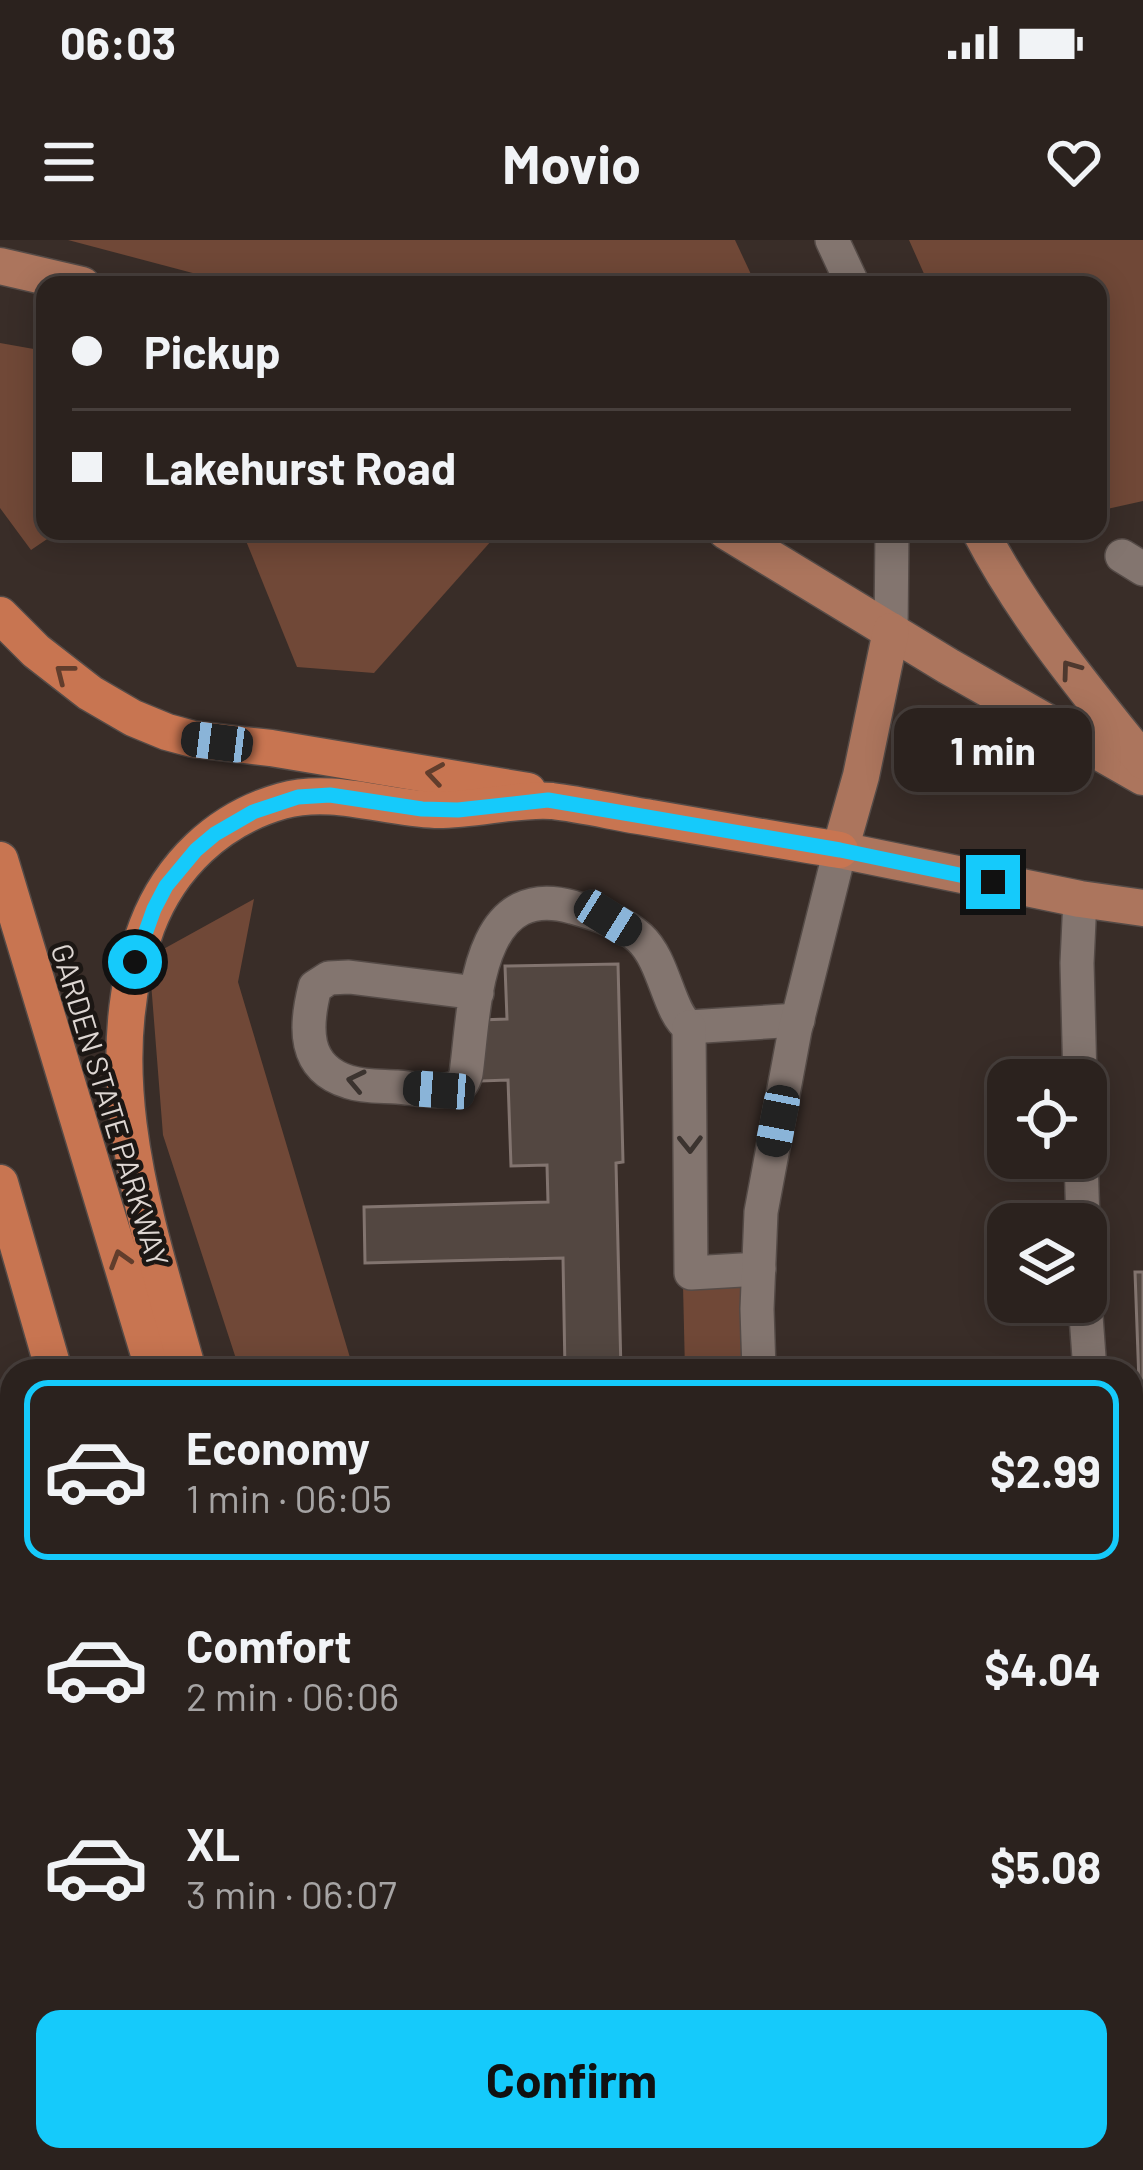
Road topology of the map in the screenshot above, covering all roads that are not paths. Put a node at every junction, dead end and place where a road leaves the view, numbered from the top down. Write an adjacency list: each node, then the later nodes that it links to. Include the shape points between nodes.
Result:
1 (832, 240): 4 (street)
2 (0, 266): 3 (main road)
3 (43, 276)
4 (849, 276)
5 (741, 540): 9 (main road)
6 (892, 540): 9 (street)
7 (985, 540): 10 (main road, one-way to 7, via 1003,576)
8 (0, 615): 12 (highway, one-way to 8, via 523,788 166,732 90,693)
9 (891, 631): 11 (main road); 13 (main road)
10 (1143, 761)
11 (1143, 777)
12 (548, 800): 13 (highway); 26 (highway, via 458,810 330,795 279,802 215,834 166,886 127,992 126,1092 142,1205)
13 (840, 850): 15 (main road); 18 (street)
14 (0, 860): 25 (highway, GARDEN STATE PARKWAY, one-way to 14)
15 (1080, 899): 16 (main road); 20 (street)
16 (1143, 908)
17 (477, 993): 17 (street, one-way to 17, via 466,1075 454,1088 354,1084 332,1076 308,1040 316,988 329,978); 19 (street, via 495,930 524,905 560,904 642,939)
18 (798, 1021): 19 (street); 22 (street, via 761,1212)
19 (688, 1027): 22 (street, one-way to 22, via 691,1273)
20 (1079, 1059)
21 (0, 1183): 24 (highway)
22 (759, 1269): 27 (street)
23 (1087, 1323): 28 (street)
24 (51, 1359)
25 (150, 1359)
26 (185, 1359)
27 (758, 1359)
28 (1089, 1359)

